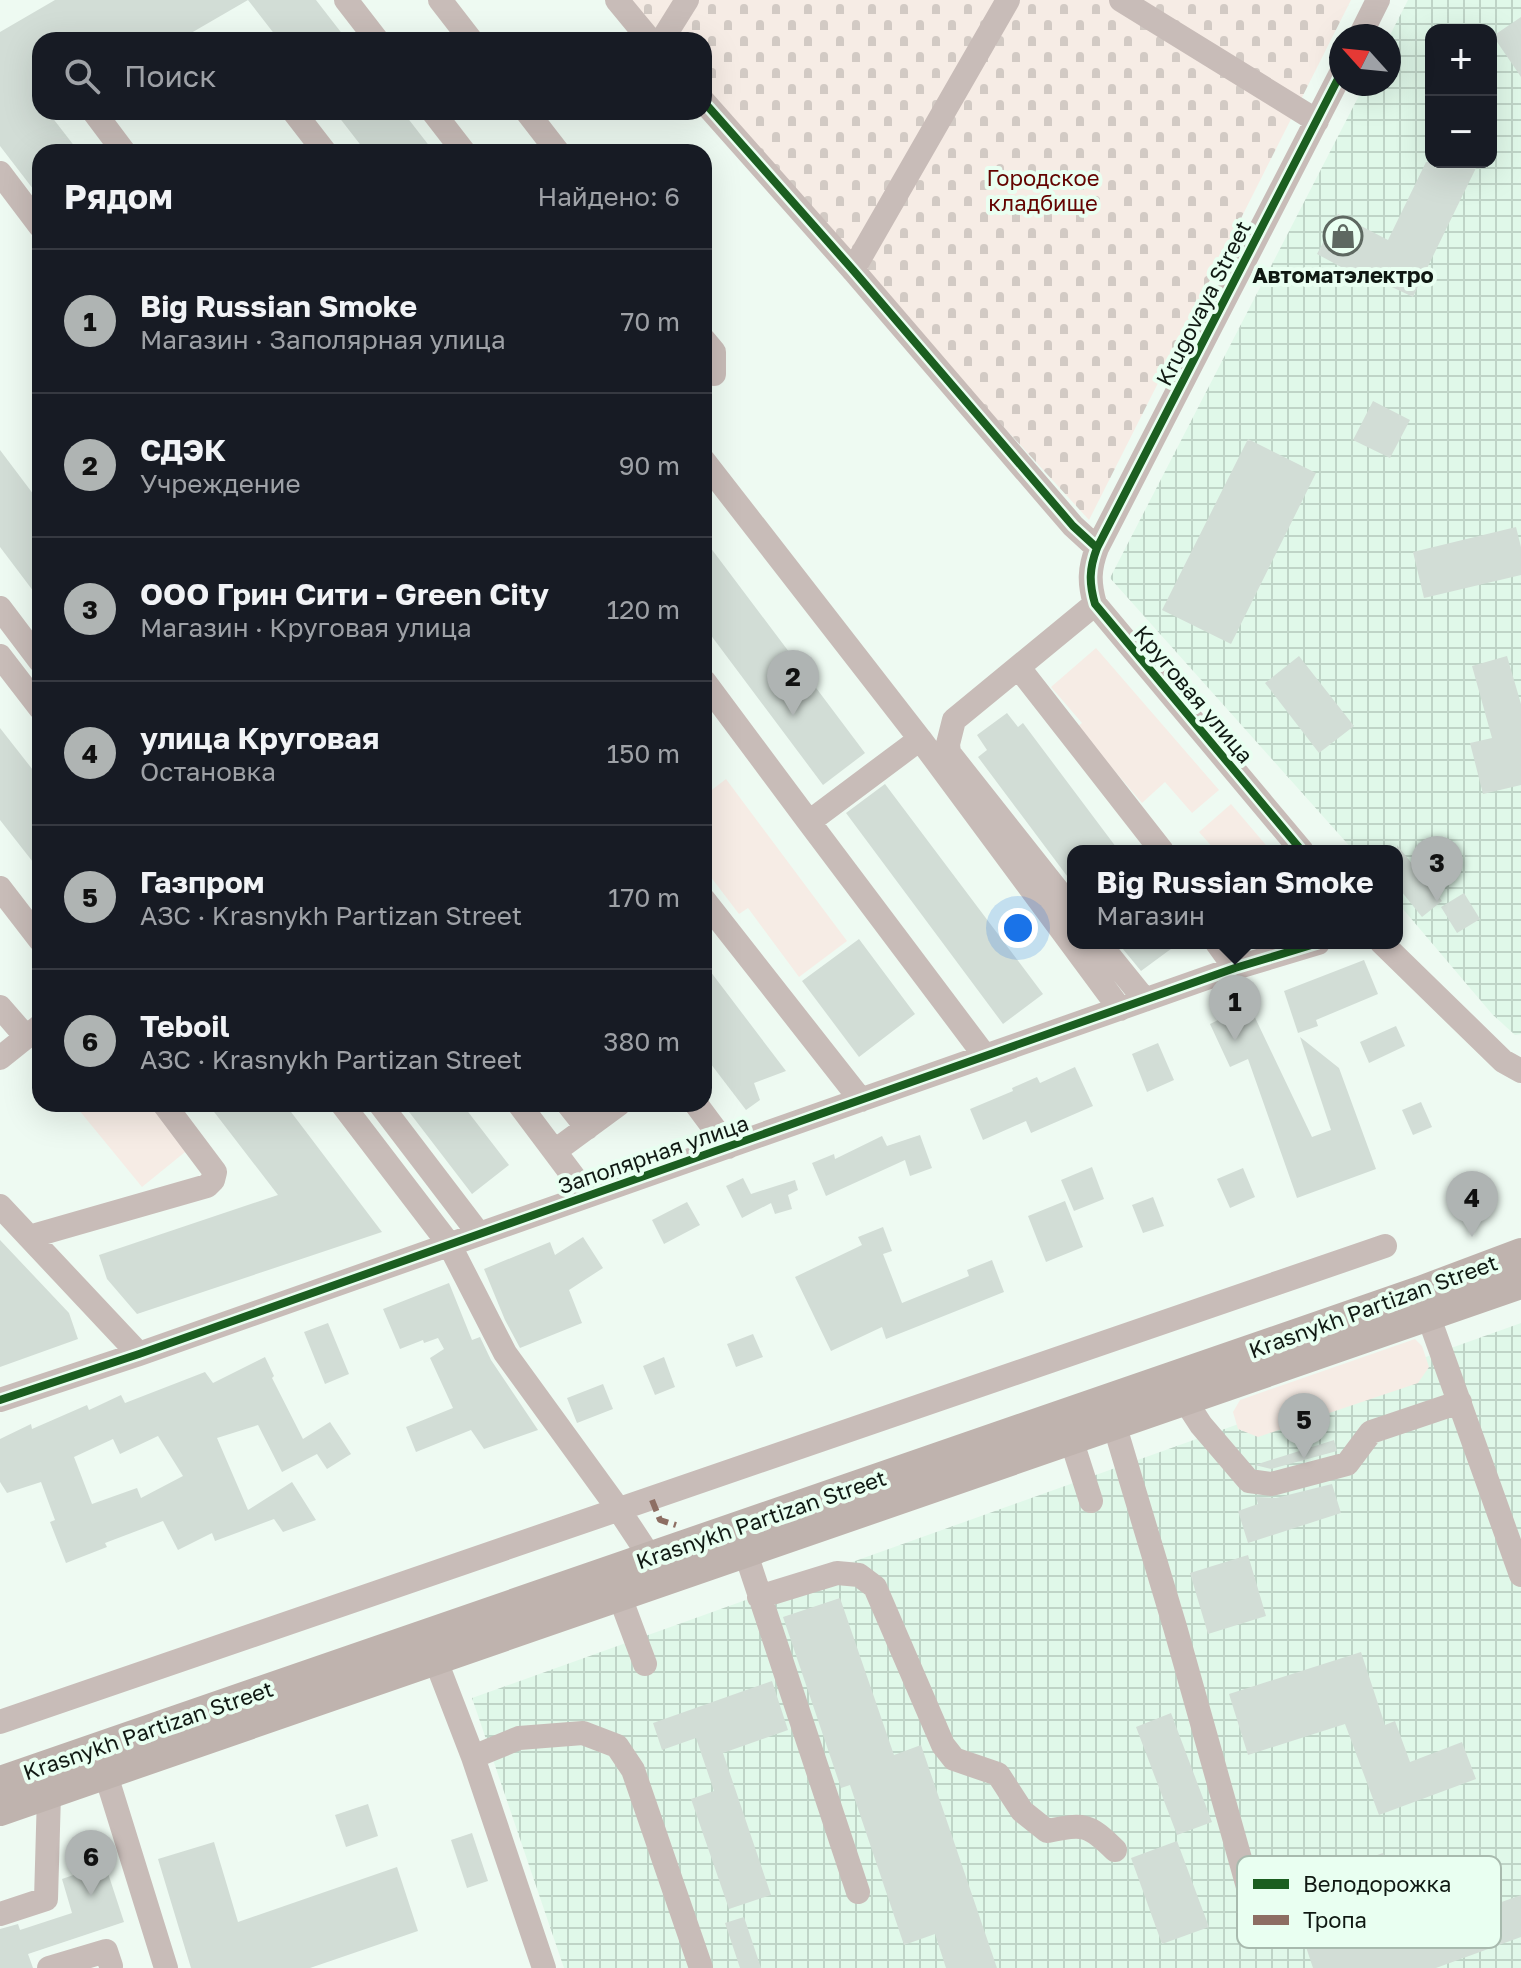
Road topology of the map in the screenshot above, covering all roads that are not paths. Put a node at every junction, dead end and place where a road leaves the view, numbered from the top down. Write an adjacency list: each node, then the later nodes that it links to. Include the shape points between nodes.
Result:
1 (346, 0): 9 (street)
2 (440, 0): 10 (street)
3 (617, 0): 11 (street)
4 (687, 0): 12 (street)
5 (1008, 0): 26 (street)
6 (1121, 0): 19 (street)
7 (1378, 0): 8 (street)
8 (1366, 24)
9 (371, 32)
10 (465, 32)
11 (643, 32)
12 (667, 32)
13 (1330, 96): 19 (street, Krugovaya Street)
14 (712, 111): 26 (street)
15 (100, 120): 20 (street)
16 (300, 120): 21 (street)
17 (439, 120): 22 (street)
18 (533, 120): 23 (street)
19 (1317, 121): 30 (street, Krugovaya Street)
20 (118, 144)
21 (319, 144)
22 (458, 144)
23 (552, 144)
24 (0, 173): 25 (street)
25 (32, 215)
26 (853, 270): 30 (street)
27 (712, 350): 28 (street)
28 (714, 374)
29 (712, 471): 38 (street)
30 (1097, 548): 31 (street, via 1090,576)
31 (1095, 604): 35 (street); 41 (street, Круговая улица)
32 (0, 608): 33 (street)
33 (32, 650)
34 (0, 656): 37 (street)
35 (1019, 668): 40 (street); 43 (street, via 954,720 948,749)
36 (712, 692): 39 (street)
37 (32, 698)
38 (920, 739): 39 (street); 46 (street)
39 (809, 822): 58 (street)
40 (1157, 845)
41 (1297, 845)
42 (0, 888): 45 (street)
43 (1067, 902)
44 (712, 910): 61 (street)
45 (32, 930)
46 (1067, 937)
47 (1076, 949): 55 (street)
48 (1104, 949): 53 (street)
49 (1221, 949): 52 (street)
50 (1298, 949): 52 (street, Заполярная улица)
51 (1388, 949): 60 (street, via 1503,1061)
52 (1235, 968): 53 (street, Заполярная улица)
53 (1145, 1000): 55 (street, Заполярная улица)
54 (0, 1007): 56 (street)
55 (1120, 1009): 58 (street, Заполярная улица)
56 (32, 1031)
57 (32, 1033): 59 (street)
58 (985, 1056): 61 (street, Заполярная улица)
59 (0, 1058)
60 (1521, 1071)
61 (861, 1100): 70 (street, Заполярная улица)
62 (170, 1112): 75 (street, via 215,1172 207,1186)
63 (348, 1112): 76 (street)
64 (386, 1112): 74 (street)
65 (525, 1112): 71 (street)
66 (574, 1112): 69 (street)
67 (608, 1112): 69 (street)
68 (702, 1112): 70 (street)
69 (587, 1128): 71 (street)
70 (728, 1147): 72 (street, Заполярная улица)
71 (555, 1151): 72 (street)
72 (588, 1196): 74 (street, Заполярная улица)
73 (0, 1206): 75 (street)
74 (479, 1234): 76 (street, Заполярная улица)
75 (29, 1237): 81 (street)
76 (449, 1244): 81 (street, Заполярная улица); 88 (street, via 505,1353)
77 (1385, 1246): 88 (street)
78 (1521, 1253): 80 (main road, Krasnykh Partizan Street)
79 (1521, 1284): 80 (main road, Krasnykh Partizan Street)
80 (1425, 1304): 83 (main road, Krasnykh Partizan Street); 84 (street); 90 (main road, Krasnykh Partizan Street)
81 (139, 1354): 82 (street, Заполярная улица)
82 (0, 1400)
83 (1186, 1402): 84 (street, via 1249,1481 1272,1484 1347,1464 1371,1432); 85 (main road, Krasnykh Partizan Street)
84 (1460, 1402): 91 (street)
85 (1115, 1427): 86 (main road, Krasnykh Partizan Street); 103 (street)
86 (1072, 1442): 87 (street); 89 (main road, Krasnykh Partizan Street)
87 (1091, 1501)
88 (619, 1510): 90 (street); 96 (street)
89 (746, 1554): 92 (main road, Krasnykh Partizan Street); 93 (street)
90 (650, 1557): 99 (main road, Krasnykh Partizan Street)
91 (1521, 1575)
92 (620, 1597): 94 (main road, Krasnykh Partizan Street); 95 (street)
93 (759, 1597): 102 (street, via 837,1573 859,1575 875,1587 943,1745 954,1759 998,1774 1022,1811 1047,1831 1094,1829); 104 (street)
94 (436, 1661): 97 (street); 98 (main road, Krasnykh Partizan Street)
95 (645, 1664)
96 (0, 1722)
97 (473, 1757): 109 (street); 110 (street, via 519,1738 583,1733 617,1746 633,1770)
98 (106, 1775): 100 (main road, Krasnykh Partizan Street); 108 (street)
99 (0, 1781)
100 (49, 1794): 101 (main road, Krasnykh Partizan Street); 105 (street, via 46,1899)
101 (0, 1811)
102 (1115, 1850)
103 (1239, 1856)
104 (858, 1892)
105 (0, 1914)
106 (111, 1966): 107 (street, via 106,1951)
107 (49, 1968)
108 (166, 1968)
109 (544, 1968)
110 (701, 1968)

